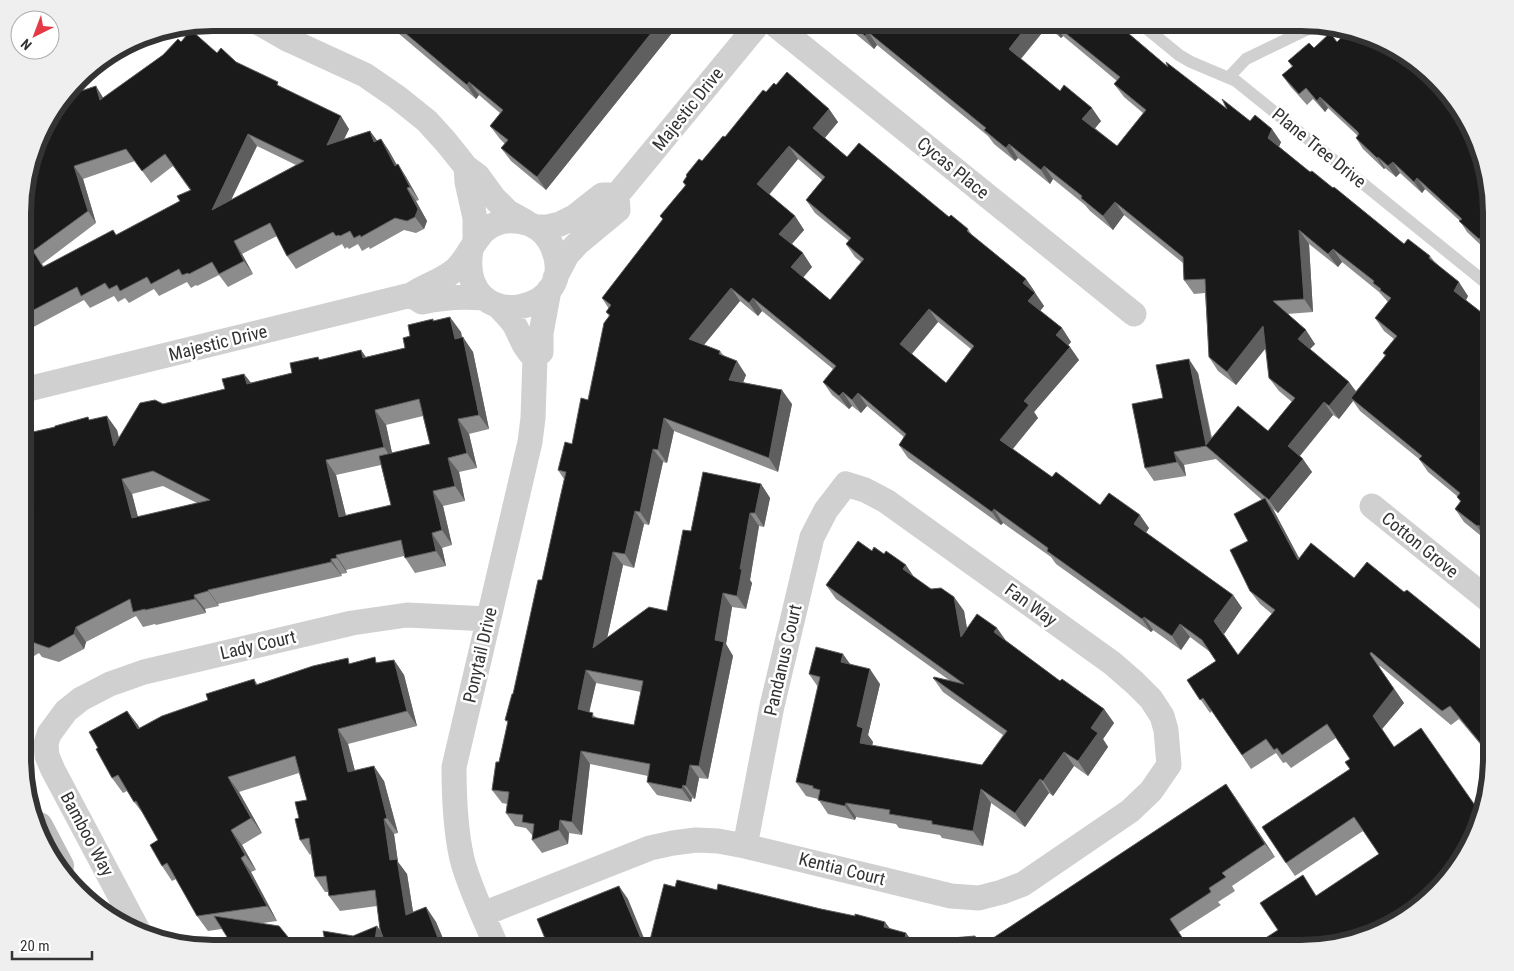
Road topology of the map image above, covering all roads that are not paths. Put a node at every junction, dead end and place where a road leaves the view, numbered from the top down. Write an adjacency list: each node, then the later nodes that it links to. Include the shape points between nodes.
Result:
1 (274, 31): 7 (street, via 365,76 397,97 427,121)
2 (752, 31): 8 (street, Majestic Drive)
3 (784, 31): 15 (street, Cycas Place)
4 (1151, 31): 6 (lane, Plane Tree Drive, via 1179,55)
5 (1303, 31): 6 (lane, via 1246,59)
6 (1229, 77): 11 (lane, Plane Tree Drive)
7 (466, 167): 9 (street, via 478,176 508,212); 10 (street, via 475,218)
8 (617, 195): 9 (street, via 602,195 560,224 548,227); 12 (street, Majestic Drive, via 618,210 567,255)
9 (531, 225): 10 (street, via 511,221 497,223 484,231); 12 (street, via 549,240 555,253 557,266)
10 (473, 246): 13 (street, Majestic Drive, via 446,277); 14 (street, via 470,275 474,286)
11 (1483, 281)
12 (552, 284): 14 (street, via 539,300 528,306 513,308); 16 (street, Ponytail Drive, via 541,333 541,352)
13 (411, 295): 14 (street, Majestic Drive, via 422,302 462,296); 17 (street, Majestic Drive)
14 (491, 302): 16 (street, via 512,321 527,351)
15 (1134, 314)
16 (535, 358): 21 (street, Ponytail Drive, via 530,442)
17 (31, 388)
18 (846, 484): 23 (street, Fan Way, via 886,501 1135,682 1162,716); 24 (street, Pandanus Court, via 826,510 812,537 772,706)
19 (1372, 506): 20 (street, Cotton Grove)
20 (1483, 596)
21 (488, 619): 22 (street, Lady Court, via 407,615 352,623 144,672 81,699 66,711); 25 (street, Ponytail Drive, via 454,767 457,830 463,860)
22 (49, 734): 26 (street, Bamboo Way, via 47,756 53,770)
23 (1169, 765): 24 (street, Kentia Court, via 1151,791 1130,811 1023,884 979,898 951,896)
24 (745, 846): 25 (street, Kentia Court, via 718,841 672,842)
25 (483, 914): 27 (street, Ponytail Drive)
26 (133, 921)
27 (494, 940)

